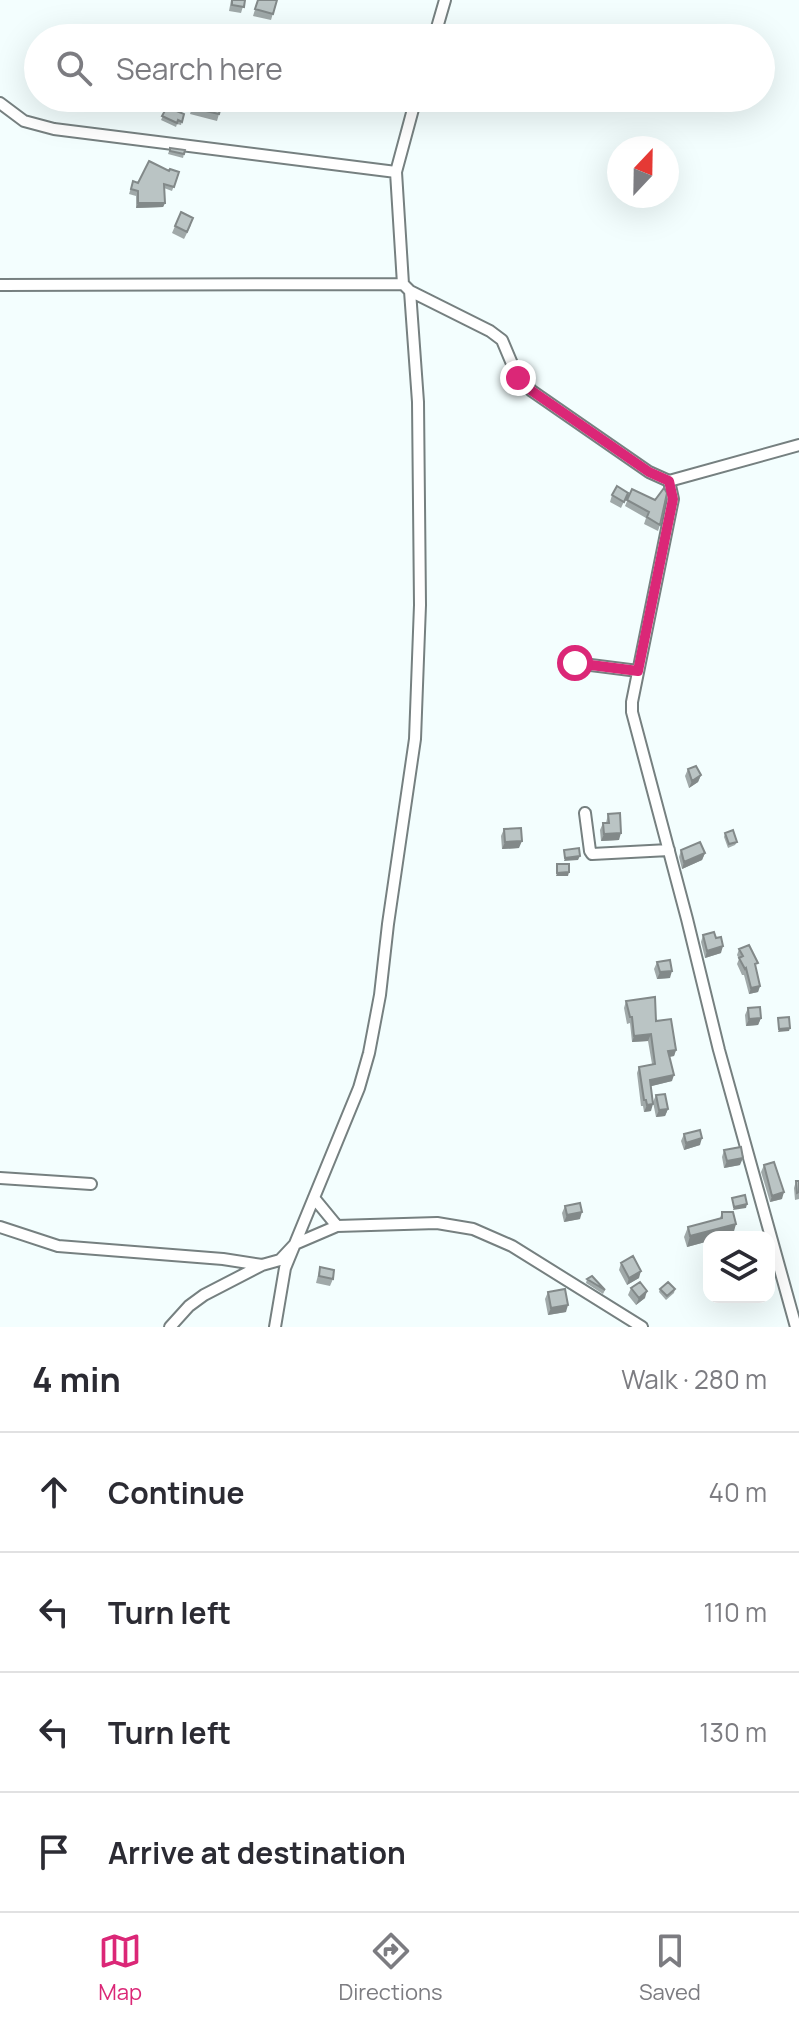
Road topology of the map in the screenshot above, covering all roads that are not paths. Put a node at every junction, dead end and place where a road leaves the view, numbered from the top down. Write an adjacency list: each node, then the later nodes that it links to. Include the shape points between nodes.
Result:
1 (445, 0): 2 (street)
2 (438, 24)
3 (0, 103): 5 (street, via 24,121 54,129)
4 (412, 112): 5 (street)
5 (396, 172): 7 (street)
6 (0, 285): 7 (street)
7 (407, 288): 9 (street, via 490,331 502,340 518,378 532,391); 16 (street, via 419,449 415,739 369,1053)
8 (799, 445): 9 (street)
9 (669, 481): 11 (street, via 673,499)
10 (575, 663): 11 (street)
11 (638, 671): 13 (street, via 632,712)
12 (585, 813): 13 (street, via 592,854)
13 (669, 850): 24 (street)
14 (0, 1178): 15 (street)
15 (91, 1184)
16 (314, 1198): 17 (street); 19 (street)
17 (337, 1226): 19 (street); 23 (street, via 437,1223 473,1229 512,1246)
18 (0, 1227): 20 (street, via 58,1246)
19 (295, 1244): 20 (street, via 280,1260); 22 (street, via 285,1268)
20 (262, 1265): 21 (street, via 204,1295)
21 (170, 1327)
22 (275, 1327)
23 (642, 1327)
24 (796, 1327)

